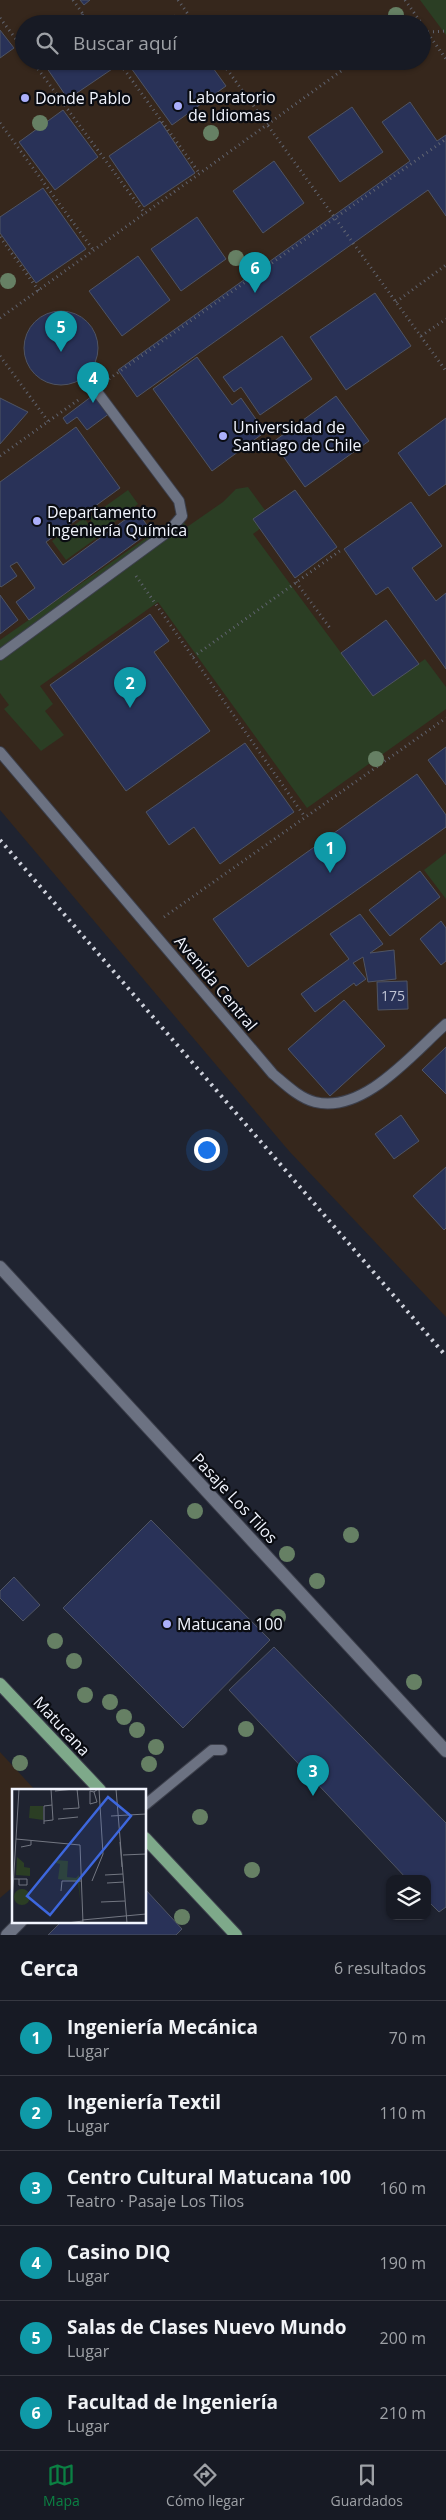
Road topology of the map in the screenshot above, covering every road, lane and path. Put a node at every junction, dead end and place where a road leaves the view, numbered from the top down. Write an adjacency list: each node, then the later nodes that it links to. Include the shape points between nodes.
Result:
1 (72, 0): 4 (path)
2 (178, 0): 5 (path)
3 (405, 0): 6 (path)
4 (83, 15)
5 (189, 15)
6 (416, 15)
7 (0, 18): 11 (path)
8 (431, 32): 9 (path)
9 (446, 32)
10 (431, 36): 12 (path)
11 (15, 38)
12 (446, 59)
13 (39, 70): 21 (path)
14 (125, 70): 20 (path)
15 (227, 70): 18 (path)
16 (342, 70): 18 (path)
17 (0, 123): 24 (path)
18 (265, 125): 20 (path); 22 (path)
19 (446, 139): 22 (path)
20 (200, 174): 21 (path)
21 (145, 214): 24 (path)
22 (334, 218): 27 (path); 33 (path)
23 (0, 237): 26 (path)
24 (94, 251): 26 (path)
25 (446, 265): 27 (path)
26 (39, 291): 28 (path)
27 (396, 302): 30 (path)
28 (0, 318)
29 (446, 319): 30 (path)
30 (421, 336): 32 (path)
31 (0, 356): 34 (path)
32 (446, 371)
33 (95, 389): 34 (path); 37 (lane, via 181,508 182,516 169,531)
34 (48, 421): 35 (path)
35 (0, 456)
36 (341, 550): 38 (path)
37 (127, 562): 40 (lane); 41 (path)
38 (296, 582): 39 (path); 41 (path)
39 (330, 628)
40 (0, 655)
41 (193, 656): 44 (path)
42 (446, 718): 44 (path)
43 (0, 752): 45 (lane, Avenida Central)
44 (304, 818): 45 (path)
45 (149, 927): 46 (lane, Avenida Central, via 273,1074 298,1094 315,1102 343,1102 368,1091)
46 (446, 1024)
47 (0, 1267): 50 (street, Pasaje Los Tilos)
48 (0, 1684): 51 (main road, Matucana)
49 (222, 1750): 52 (lane, via 212,1750)
50 (446, 1751)
51 (99, 1789)
52 (146, 1804)
53 (146, 1839): 56 (main road)
54 (20, 1922): 55 (street)
55 (6, 1935)
56 (236, 1935)

